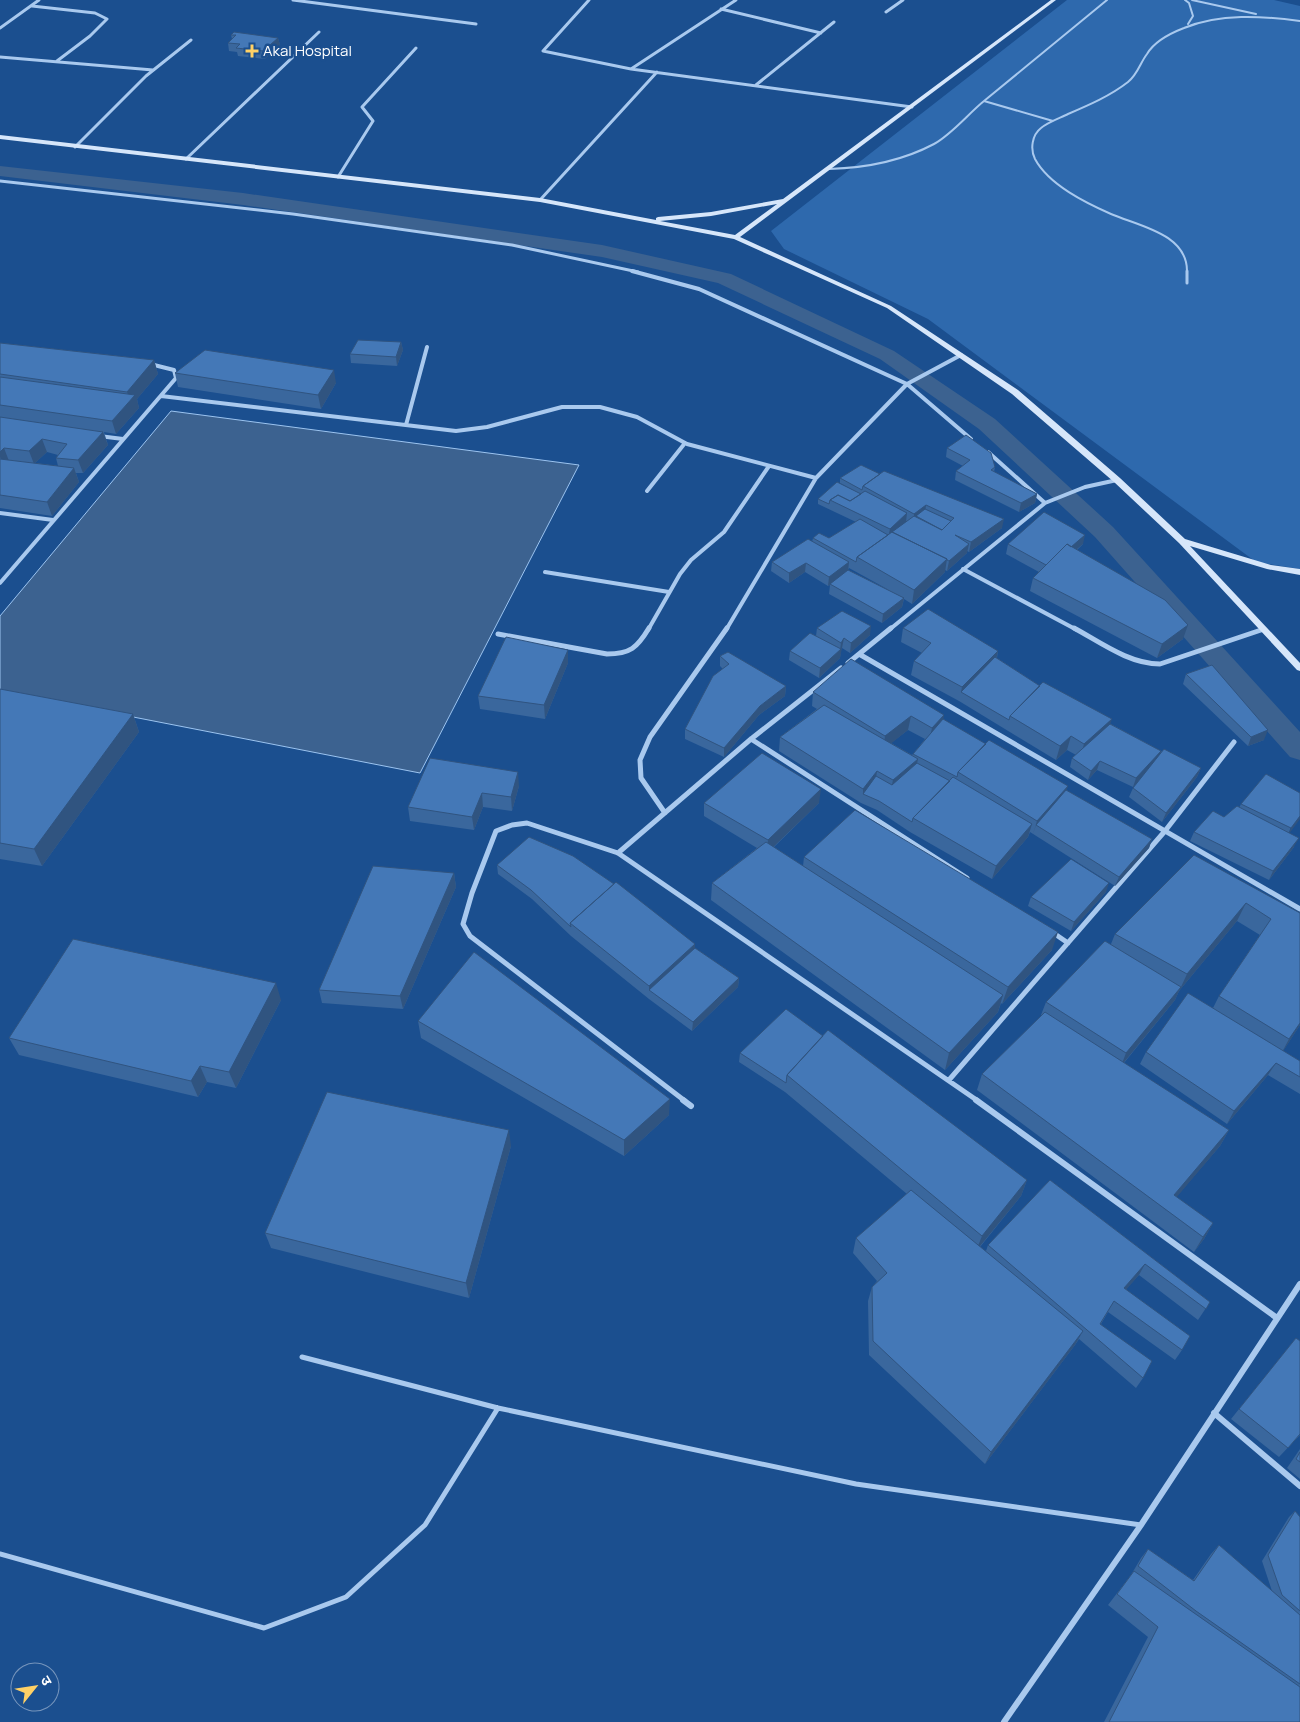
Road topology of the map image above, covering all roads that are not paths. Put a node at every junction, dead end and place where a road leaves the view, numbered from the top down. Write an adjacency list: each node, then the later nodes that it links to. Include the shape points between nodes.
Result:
1 (39, 0): 10 (street)
2 (293, 0): 16 (street)
3 (589, 0): 25 (street, via 543,51)
4 (736, 0): 11 (street)
5 (903, 0): 12 (street)
6 (1054, 0): 30 (street)
7 (1107, 0): 29 (lane)
8 (1186, 0): 17 (lane, via 1193,16)
9 (1192, 0): 13 (lane)
10 (32, 6): 18 (street); 24 (street, via 96,13 107,19)
11 (721, 10): 20 (street); 25 (street)
12 (886, 12)
13 (1261, 15): 14 (lane); 17 (lane)
14 (1300, 21)
15 (834, 22): 20 (street)
16 (476, 24)
17 (1188, 24): 31 (lane, via 1150,48 1137,76 1105,96)
18 (0, 28)
19 (319, 32): 34 (street)
20 (821, 32): 28 (street)
21 (191, 40): 26 (street)
22 (416, 48): 36 (street, via 362,107 373,121)
23 (0, 57): 24 (street)
24 (57, 62): 26 (street)
25 (631, 69): 27 (street)
26 (153, 70): 33 (street)
27 (657, 72): 28 (street); 38 (street)
28 (756, 85): 30 (street)
29 (984, 101): 31 (lane); 35 (lane, via 935,143 860,168)
30 (913, 107): 35 (street)
31 (1053, 121): 42 (lane, via 1040,128 1032,149 1045,173 1104,210 1137,223 1178,247 1186,258)
32 (0, 137): 33 (street)
33 (75, 146): 34 (street)
34 (186, 160): 36 (street)
35 (829, 169): 39 (street)
36 (338, 177): 38 (street)
37 (0, 181): 46 (street, via 293,214 576,257 699,289)
38 (540, 200): 40 (street)
39 (787, 200): 40 (street, via 711,214); 41 (street)
40 (642, 220): 41 (street)
41 (736, 237): 44 (street, via 889,307)
42 (1187, 283)
43 (427, 347): 48 (street)
44 (961, 355): 46 (street); 56 (street, via 1015,392)
45 (149, 364): 47 (street, via 174,370 177,374)
46 (906, 384): 51 (street); 55 (street)
47 (161, 396): 48 (street); 50 (street)
48 (406, 425): 52 (street, via 456,432 474,431 549,407 578,406 619,410)
49 (95, 436): 50 (street)
50 (123, 439): 60 (street)
51 (975, 442)
52 (685, 443): 54 (street); 57 (street)
53 (982, 448): 58 (street)
54 (769, 466): 55 (street); 66 (street, via 724,532 691,560)
55 (816, 478): 73 (street, via 728,627 650,737 640,760 641,778)
56 (1117, 480): 58 (street, via 1085,487); 61 (street)
57 (647, 491)
58 (1046, 503): 62 (street)
59 (0, 513): 60 (street)
60 (54, 520): 65 (street)
61 (1182, 542): 64 (street, via 1270,567); 67 (street)
62 (963, 569): 67 (street, via 1128,657 1149,664 1160,664); 69 (street)
63 (545, 572): 66 (street)
64 (1300, 572)
65 (0, 583)
66 (669, 592): 68 (street, via 639,645 621,654)
67 (1264, 629): 70 (street)
68 (498, 634)
69 (859, 654): 71 (street); 74 (street)
70 (1300, 668)
71 (751, 739): 73 (street); 76 (street)
72 (1234, 742): 74 (street)
73 (665, 813): 75 (street)
74 (1165, 831): 77 (street); 79 (street)
75 (618, 853): 80 (street); 81 (street, via 527,824 496,831 463,924 470,936)
76 (976, 884)
77 (1300, 910)
78 (1043, 927): 79 (street)
79 (1068, 943): 80 (street)
80 (949, 1080): 83 (street)
81 (691, 1106)
82 (1300, 1284): 83 (street)
83 (1277, 1318): 86 (street)
84 (302, 1356): 85 (lane)
85 (498, 1408): 88 (lane, via 856,1484); 89 (lane, via 425,1525 346,1597 264,1628)
86 (1214, 1413): 87 (street); 88 (street)
87 (1300, 1486)
88 (1140, 1525): 90 (street)
89 (0, 1554)
90 (1004, 1722)

